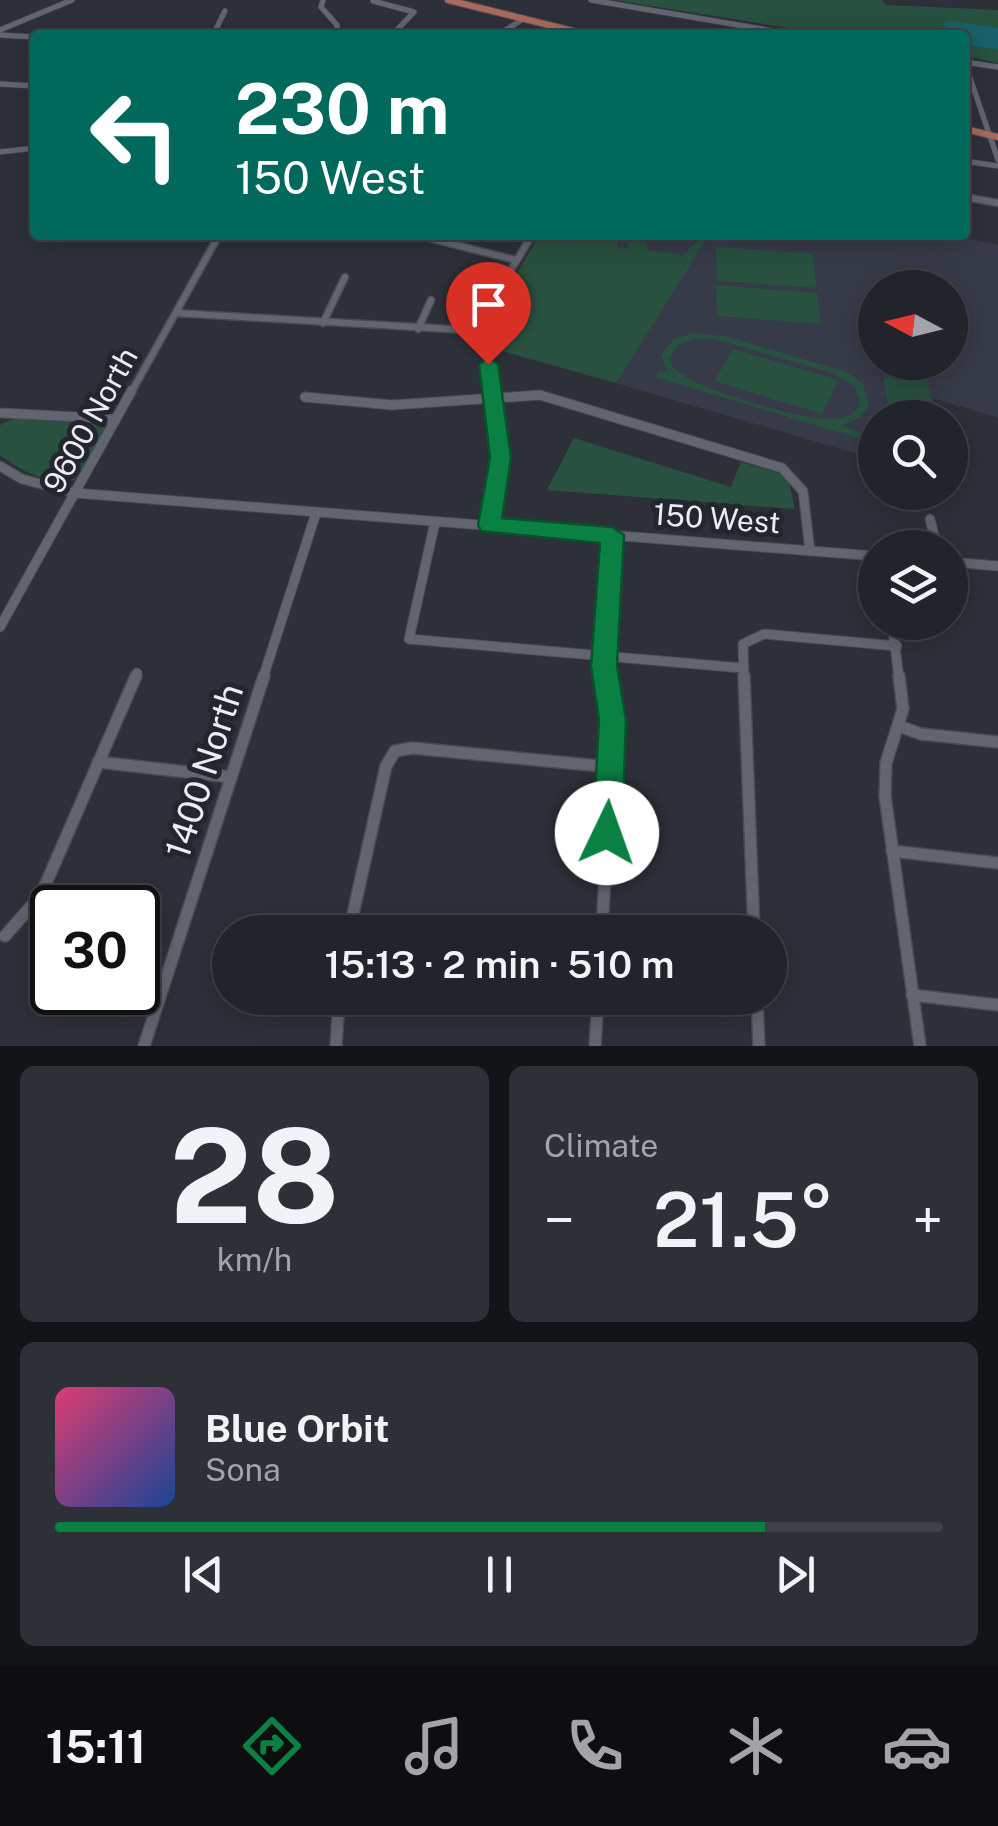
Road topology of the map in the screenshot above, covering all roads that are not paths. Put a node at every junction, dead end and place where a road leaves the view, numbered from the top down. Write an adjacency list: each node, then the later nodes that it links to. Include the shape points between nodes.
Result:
1 (72, 0): 14 (street)
2 (324, 0): 9 (street, via 321,7)
3 (448, 0): 7 (main road)
4 (591, 0): 13 (street)
5 (373, 1): 10 (street, via 414,12)
6 (225, 12): 8 (street)
7 (524, 19): 11 (street); 12 (main road)
8 (215, 30)
9 (335, 30)
10 (397, 30)
11 (506, 30)
12 (568, 30)
13 (755, 30)
14 (0, 33): 15 (street)
15 (30, 36)
16 (970, 63): 17 (street)
17 (998, 67)
18 (970, 82): 22 (street)
19 (0, 84): 20 (street)
20 (30, 86)
21 (970, 129): 22 (main road)
22 (995, 136): 26 (street)
23 (30, 149): 24 (street)
24 (0, 152)
25 (970, 161): 26 (street)
26 (998, 163)
27 (970, 198): 28 (street)
28 (998, 203)
29 (216, 240): 35 (street, 9600 North)
30 (439, 240): 32 (street)
31 (529, 240): 32 (street)
32 (515, 260): 39 (street)
33 (345, 277): 37 (street)
34 (431, 300): 38 (street)
35 (176, 313): 36 (street); 43 (street, 9600 North)
36 (283, 320): 37 (street)
37 (324, 324): 38 (street)
38 (418, 328): 39 (street)
39 (484, 331): 41 (street)
40 (306, 397): 41 (street, via 379,405)
41 (493, 397): 49 (street, via 500,469); 52 (street, via 554,399 796,473)
42 (2, 413): 43 (street)
43 (115, 419): 45 (street, 9600 North)
44 (0, 466): 45 (street, 150 West)
45 (75, 494): 46 (street, 150 West); 56 (street, 9600 North)
46 (316, 512): 48 (street, 150 West); 66 (street, 1400 North)
47 (930, 519): 50 (street)
48 (436, 522): 49 (street, 150 West); 59 (street, via 409,639)
49 (489, 525): 51 (street, 150 West)
50 (933, 530)
51 (612, 535): 52 (street, 150 West); 59 (street)
52 (810, 551): 53 (street, 150 West)
53 (858, 555)
54 (968, 564): 55 (street)
55 (998, 566)
56 (0, 627)
57 (896, 640): 58 (street)
58 (897, 646): 60 (street, via 764,634 748,638); 62 (street, via 904,693)
59 (604, 656): 60 (street); 65 (street)
60 (742, 668): 71 (street)
61 (136, 673): 64 (street)
62 (899, 726): 63 (street); 67 (street, via 885,778)
63 (998, 742)
64 (98, 762): 66 (street); 72 (street, via 41,895)
65 (611, 767): 69 (street, via 395,751); 70 (street)
66 (231, 777): 78 (street, 1400 North)
67 (892, 851): 68 (street); 73 (street)
68 (998, 863)
69 (353, 915)
70 (603, 915)
71 (753, 915)
72 (5, 936)
73 (912, 994): 74 (street); 82 (street)
74 (998, 1004)
75 (338, 1015): 79 (street)
76 (597, 1015): 80 (street)
77 (758, 1015): 81 (street)
78 (144, 1046)
79 (336, 1046)
80 (595, 1046)
81 (759, 1046)
82 (920, 1046)

